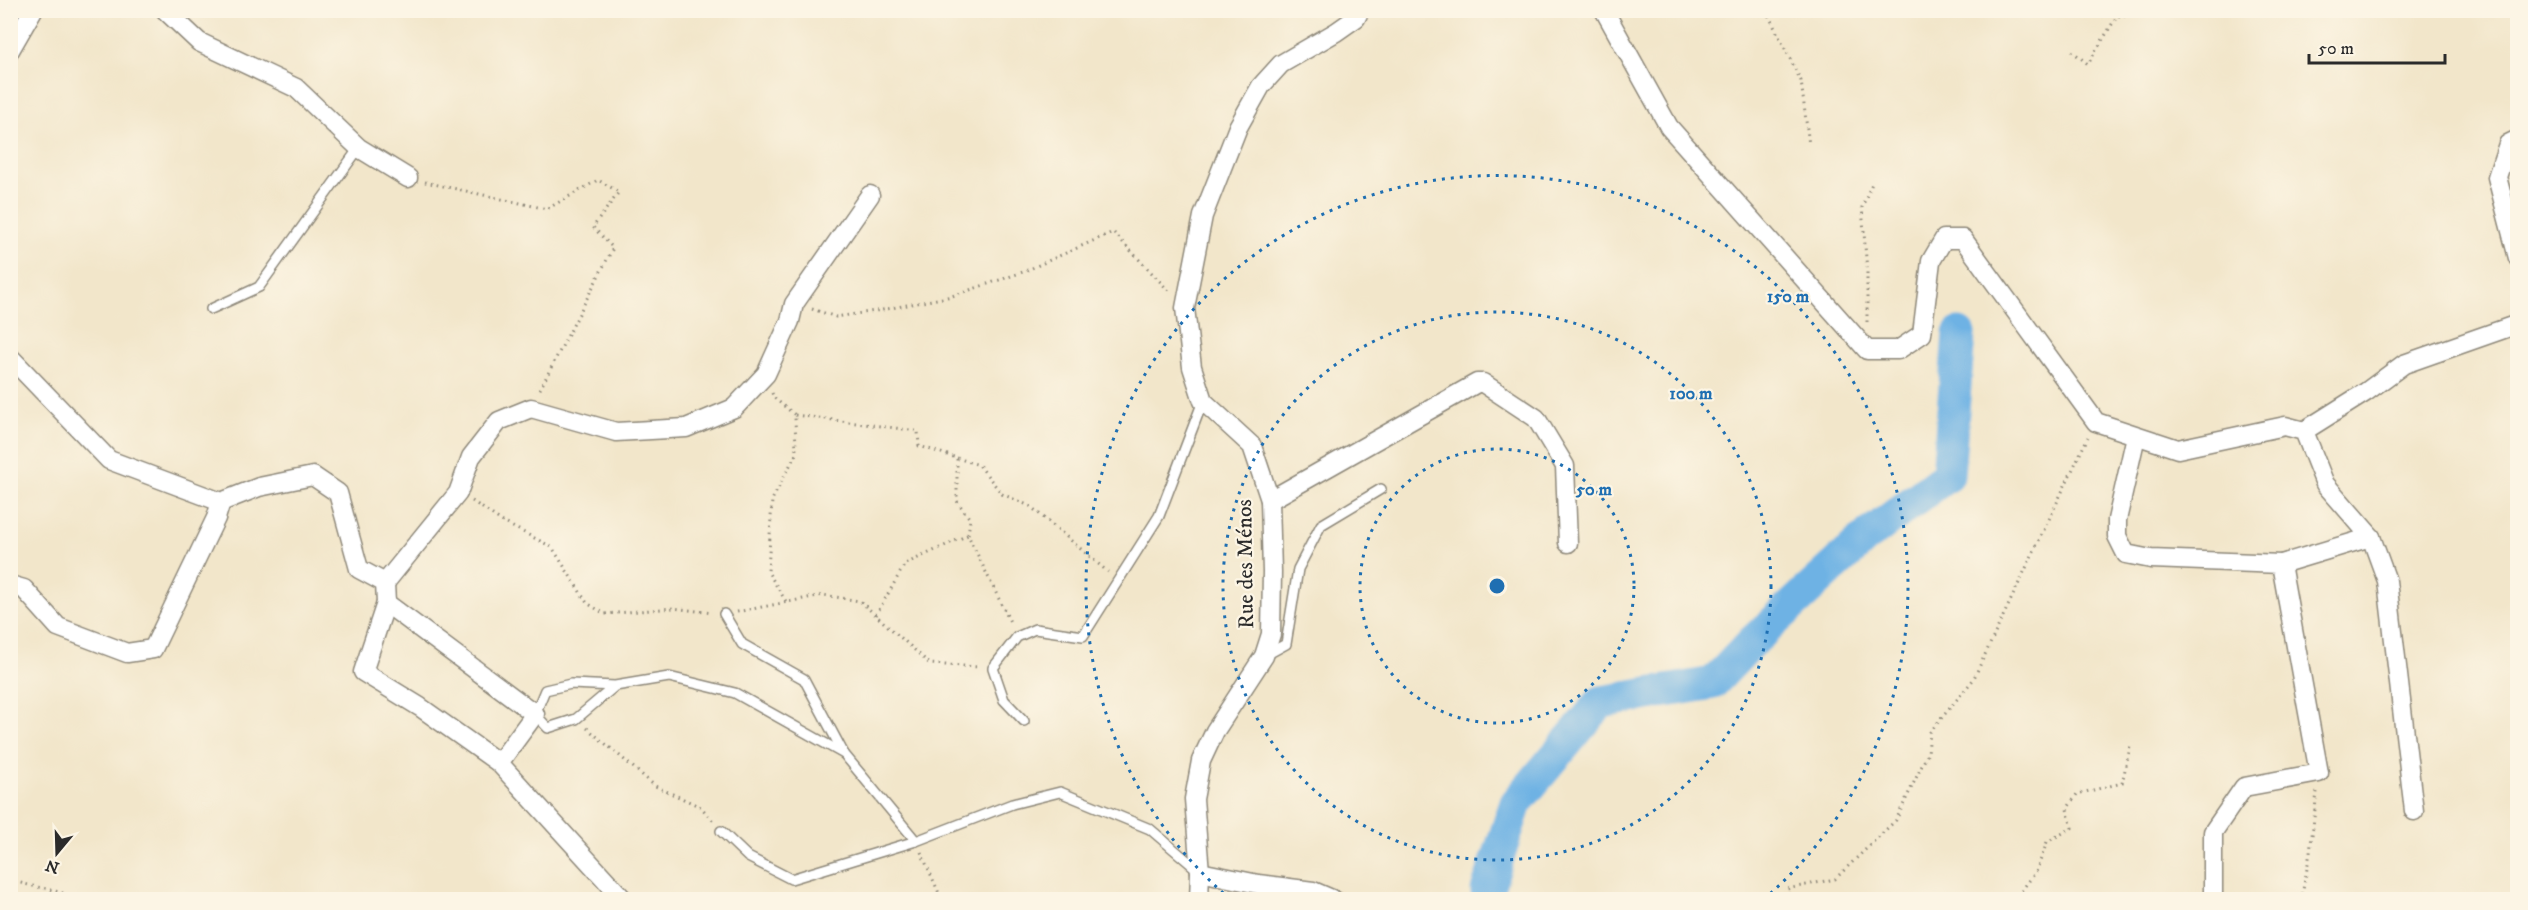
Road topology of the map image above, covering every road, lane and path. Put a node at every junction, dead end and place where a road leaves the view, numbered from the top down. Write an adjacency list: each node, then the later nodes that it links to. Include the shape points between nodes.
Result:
1 (33, 10): 7 (street)
2 (165, 10): 11 (street, via 199,42 296,88)
3 (1360, 10): 17 (street, Rue des Ménos, via 1356,18 1336,32 1281,64 1261,86 1238,127 1203,216)
4 (1604, 10): 21 (street, via 1669,127)
5 (1766, 10): 10 (path, via 1801,81)
6 (2175, 10): 8 (path, via 2117,16 2088,64)
7 (10, 50)
8 (2072, 51)
9 (2517, 139): 15 (street, via 2508,144 2497,177)
10 (1809, 144)
11 (359, 148): 12 (street); 18 (lane, via 259,287)
12 (408, 178): 25 (path, via 548,209 598,180 619,192 593,228 613,248)
13 (1873, 181): 21 (path, via 1862,207)
14 (870, 195): 16 (street)
15 (2517, 258)
16 (794, 304): 17 (path, via 836,317 952,296 1023,272 1113,232); 23 (street)
17 (1185, 308): 24 (street, Rue des Ménos, via 1192,367)
18 (211, 309)
19 (2517, 318): 20 (street)
20 (2517, 325): 28 (street, via 2404,364)
21 (1867, 350): 27 (street, via 1898,350 1922,334 1931,261 1944,239 1963,239)
22 (10, 357): 34 (street, via 109,460)
23 (766, 374): 25 (street, via 734,408 686,428 616,432); 26 (path, via 774,398)
24 (1203, 401): 33 (street, Rue des Ménos, via 1252,446); 39 (lane, via 1159,516)
25 (531, 408): 32 (street, via 499,421 471,457)
26 (795, 415): 30 (path, via 918,431 918,446); 43 (path, via 796,454 772,500 768,573)
27 (2096, 422): 29 (street); 67 (path, via 1973,680 1930,732 1928,753 1896,820 1835,879 1787,889)
28 (2304, 431): 29 (street, via 2284,426 2178,449); 36 (street, via 2325,484)
29 (2136, 436): 38 (street, via 2117,520 2117,536 2126,554 2151,559)
30 (957, 458): 35 (path, via 957,501 970,519); 39 (path, via 979,465 1002,494 1030,506)
31 (1381, 489): 47 (lane, via 1321,525 1298,569 1286,644)
32 (458, 493): 40 (street); 44 (path, via 552,547 587,603 605,614 674,608)
33 (1270, 501): 37 (street, via 1483,383 1536,418 1565,466); 47 (street, Rue des Ménos, via 1271,634)
34 (221, 502): 40 (street, via 259,487 312,476 338,493 359,569); 41 (street, via 153,649 127,653 58,627 24,589)
35 (968, 535): 45 (path, via 905,564); 46 (path)
36 (2371, 537): 38 (street); 57 (street, via 2387,581)
37 (1568, 543)
38 (2281, 564): 56 (street)
39 (1118, 581): 46 (lane, via 1083,636 1035,629)
40 (385, 583): 42 (street)
41 (10, 585)
42 (386, 603): 50 (street); 55 (street, via 363,672 420,706)
43 (787, 603): 44 (path); 45 (path, via 823,595 860,601)
44 (724, 614): 54 (lane, via 742,644 804,679)
45 (876, 616): 48 (path, via 930,664)
46 (1017, 637): 48 (lane)
47 (1264, 656): 60 (street, Rue des Ménos, via 1221,721 1202,760 1194,799)
48 (993, 668): 52 (lane, via 1004,700)
49 (615, 686): 50 (lane, via 571,684 545,690); 51 (lane); 54 (lane, via 669,676 735,693)
50 (535, 714): 51 (lane, via 548,728); 55 (street)
51 (576, 719): 58 (path, via 656,786 701,807)
52 (1024, 721)
53 (2131, 743): 68 (path, via 2122,783 2077,794 2067,809 2072,828 2047,842 2036,872)
54 (844, 754): 59 (lane)
55 (499, 763): 63 (street)
56 (2319, 773): 69 (street, via 2244,787 2213,832); 70 (path)
57 (2414, 811)
58 (721, 831): 59 (lane, via 748,857 791,879)
59 (916, 841): 60 (lane, via 1012,804 1060,792 1150,829); 64 (path)
60 (1200, 872): 65 (street, Rue des Ménos); 66 (street, via 1313,891)
61 (10, 884): 62 (path, via 14,881 66,893)
62 (79, 900)
63 (624, 900)
64 (942, 900)
65 (1199, 900)
66 (1334, 900)
67 (1790, 900)
68 (2014, 900)
69 (2213, 900)
70 (2301, 900)

